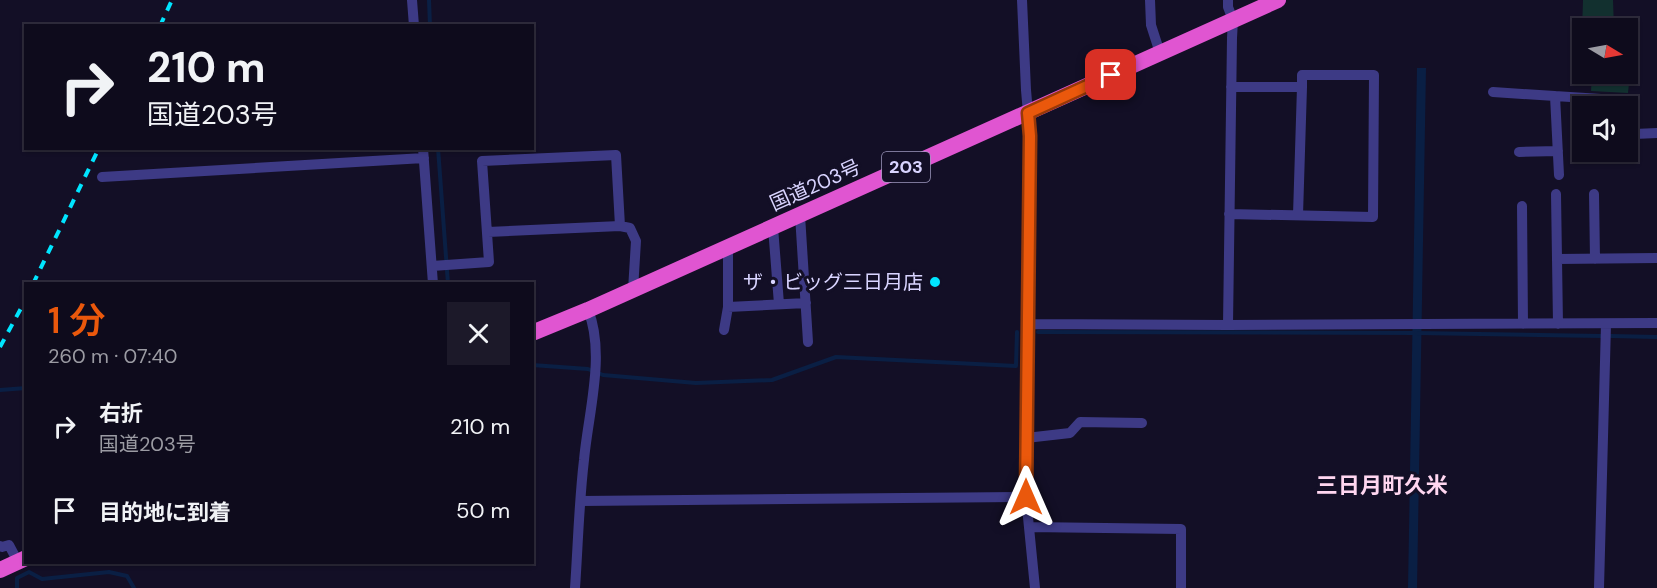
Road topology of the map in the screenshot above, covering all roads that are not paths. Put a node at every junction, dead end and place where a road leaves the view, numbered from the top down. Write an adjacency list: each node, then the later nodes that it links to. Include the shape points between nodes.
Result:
1 (412, 0): 7 (street)
2 (1022, 0): 13 (street)
3 (1150, 0): 8 (street, via 1151,25)
4 (1228, 0): 6 (street)
5 (1278, 0): 6 (highway, 国道203号 / 203)
6 (1233, 20): 8 (highway, 国道203号 / 203); 9 (street)
7 (414, 24)
8 (1160, 53): 13 (highway, 国道203号 / 203)
9 (1231, 87): 10 (street); 23 (street)
10 (1302, 87): 25 (street); 25 (street, via 1302,75 1374,75 1373,216)
11 (1493, 92): 12 (street)
12 (1555, 96): 14 (street, via 1632,101 1635,134); 15 (street)
13 (1028, 113): 24 (highway, 国道203号 / 203); 41 (street)
14 (1657, 133)
15 (1558, 151): 16 (street); 18 (street)
16 (1519, 152)
17 (423, 153): 19 (street); 33 (street)
18 (1559, 175)
19 (102, 177)
20 (1556, 194): 31 (street)
21 (1594, 194): 32 (street)
22 (1522, 206): 42 (street)
23 (1229, 214): 25 (street); 45 (street)
24 (800, 215): 27 (highway, 国道203号 / 203); 36 (street)
25 (1298, 215)
26 (620, 226): 28 (street); 28 (street, via 616,155 482,161); 35 (street, via 630,228 636,241)
27 (773, 227): 29 (highway, 国道203号 / 203); 37 (street)
28 (488, 232): 33 (street, via 489,262)
29 (728, 248): 35 (highway, 国道203号 / 203); 38 (street)
30 (1657, 258): 32 (street)
31 (1557, 259): 32 (street); 43 (street)
32 (1595, 259)
33 (432, 266): 34 (street)
34 (433, 282)
35 (633, 290): 39 (highway, 国道203号 / 203)
36 (806, 303): 37 (street); 48 (street)
37 (779, 304): 38 (street)
38 (728, 307): 46 (street)
39 (588, 310): 47 (highway, 国道203号 / 203); 52 (street, via 594,325 595,372)
40 (1657, 323): 44 (street)
41 (1028, 324): 45 (street); 50 (street)
42 (1523, 324): 43 (street); 45 (street)
43 (1558, 324): 44 (street)
44 (1606, 324): 60 (street)
45 (1228, 325)
46 (724, 330)
47 (534, 332)
48 (808, 342)
49 (1142, 423): 50 (street, via 1080,422 1070,433)
50 (1026, 438): 51 (street)
51 (1026, 497): 52 (street); 53 (street)
52 (581, 501): 57 (street)
53 (1029, 527): 58 (street); 59 (street, via 1181,529)
54 (0, 546): 55 (street, via 9,545)
55 (22, 560): 56 (highway)
56 (0, 570)
57 (575, 588)
58 (1035, 588)
59 (1181, 588)
60 (1599, 588)

